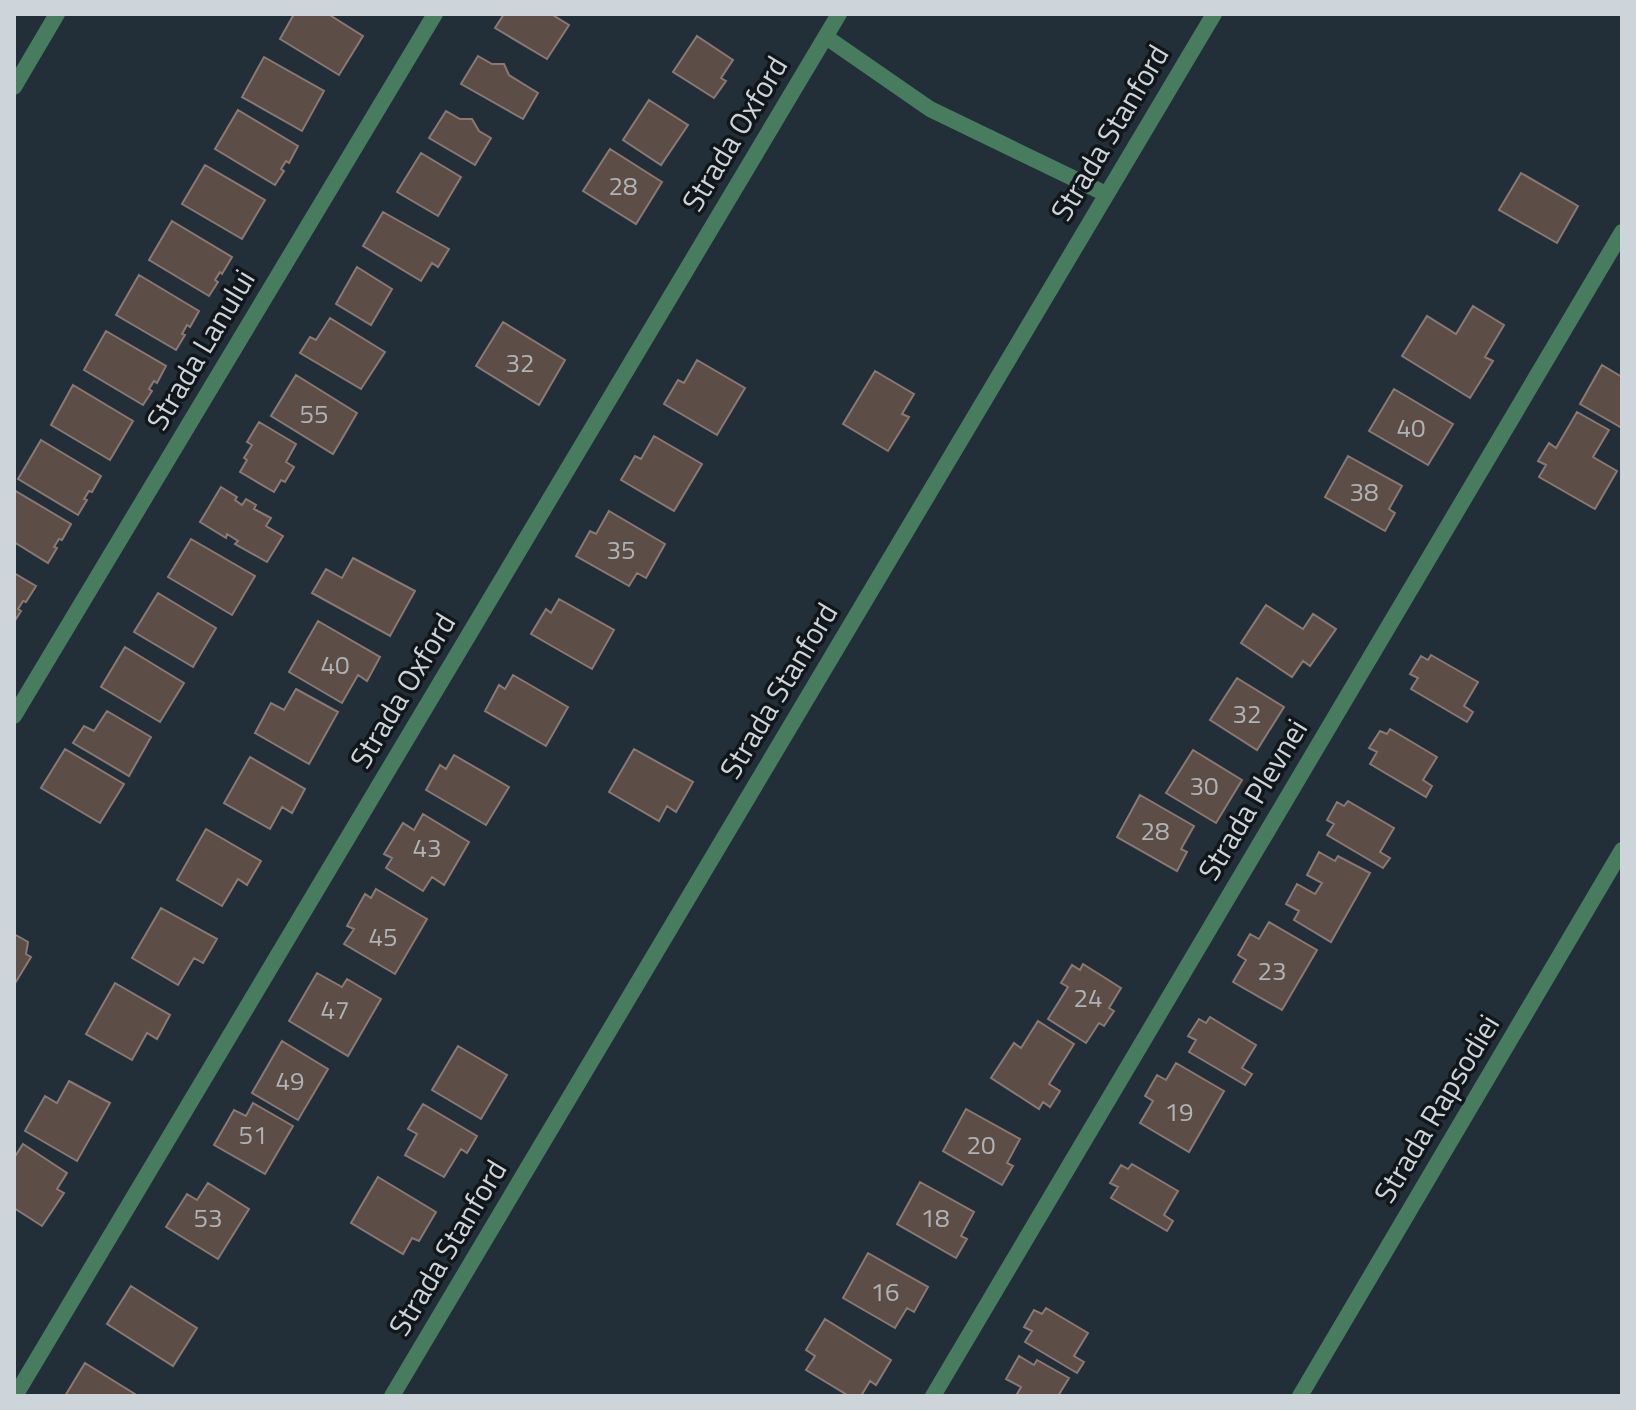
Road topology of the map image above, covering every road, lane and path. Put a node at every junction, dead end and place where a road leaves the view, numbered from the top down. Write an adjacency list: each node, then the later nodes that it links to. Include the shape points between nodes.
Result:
1 (57, 14): 6 (street)
2 (435, 14): 9 (street, Strada Lanului)
3 (839, 14): 5 (street, Strada Oxford)
4 (1214, 14): 7 (street, Strada Stanford)
5 (826, 37): 7 (street, via 930,109); 11 (street, Strada Oxford)
6 (14, 87)
7 (1106, 194): 12 (street, Strada Stanford)
8 (1622, 232): 13 (street, Strada Plevnei)
9 (14, 716)
10 (1622, 850): 14 (street, Strada Rapsodiei)
11 (15, 1396)
12 (392, 1396)
13 (933, 1396)
14 (1300, 1396)

